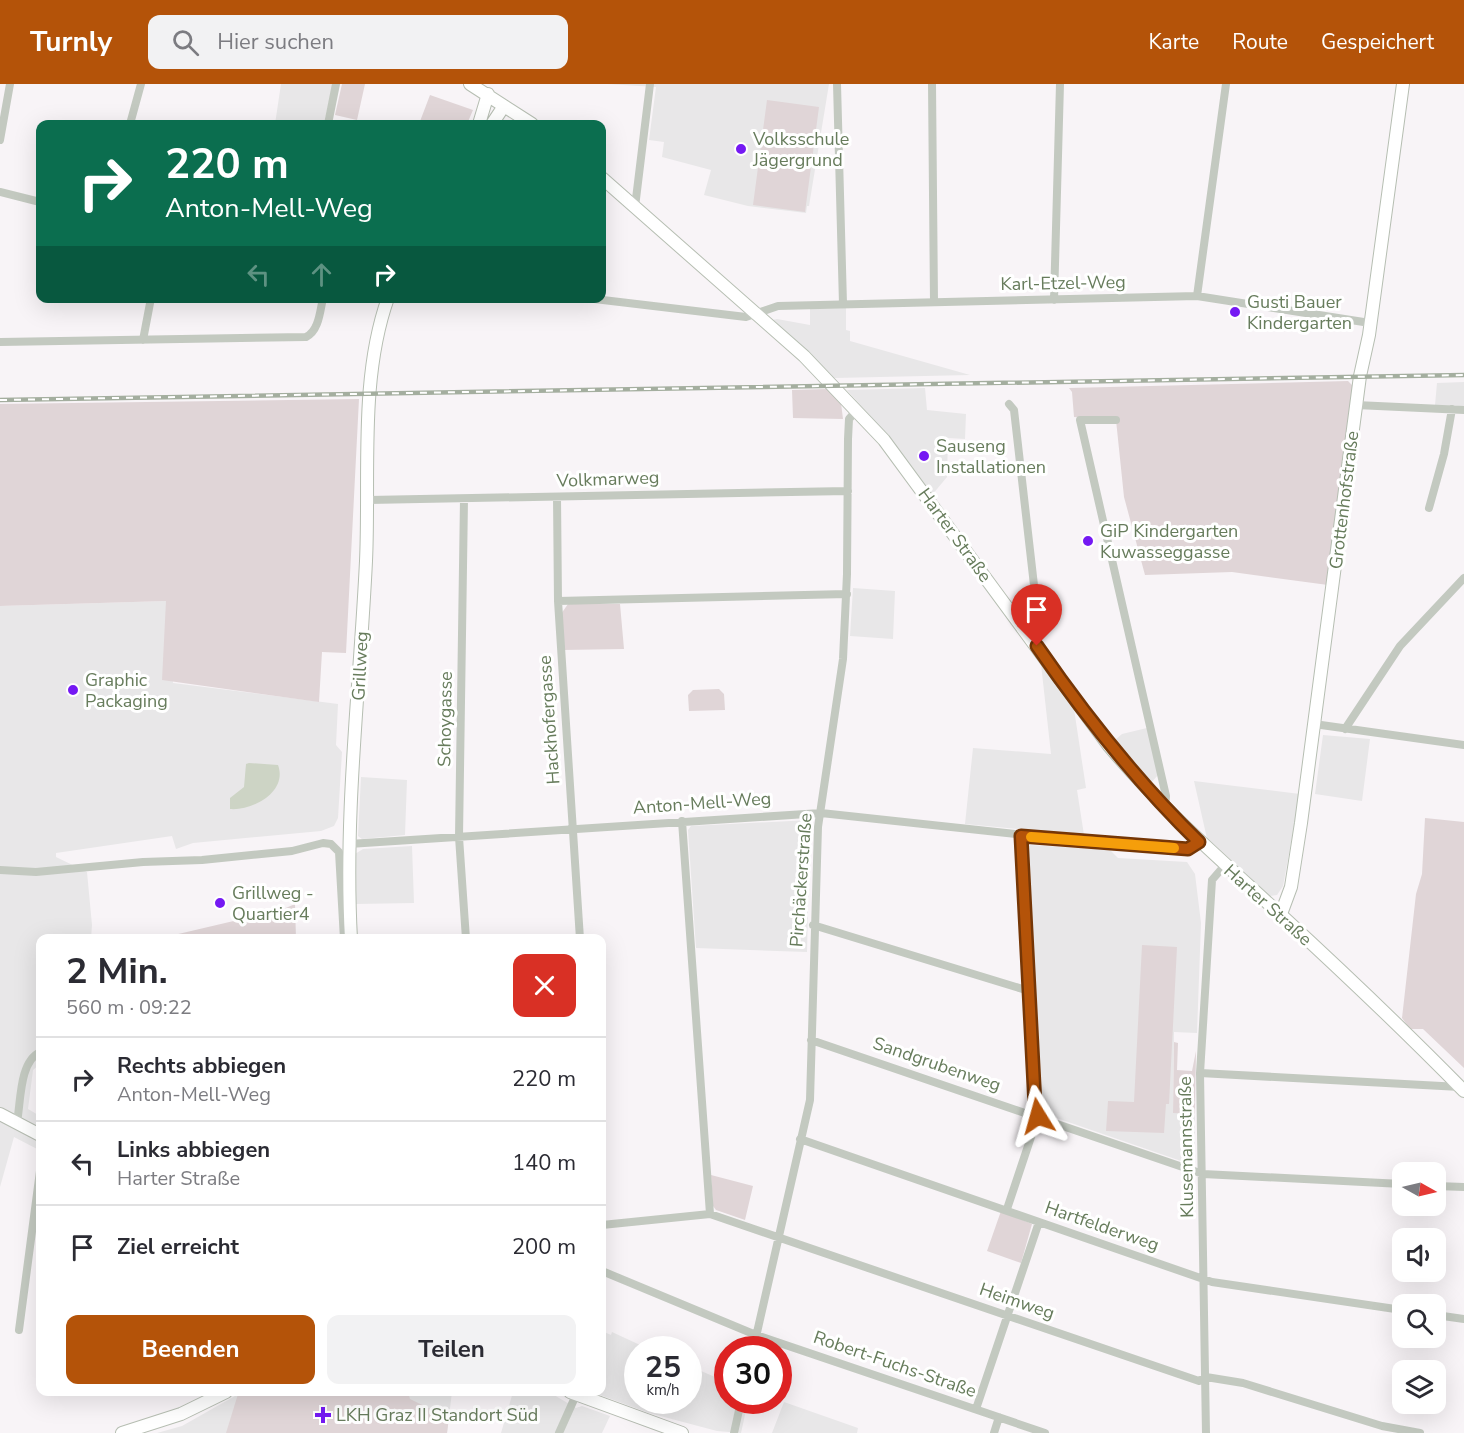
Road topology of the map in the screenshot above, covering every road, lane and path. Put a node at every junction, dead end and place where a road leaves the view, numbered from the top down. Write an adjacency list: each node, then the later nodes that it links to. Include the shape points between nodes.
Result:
1 (10, 84): 18 (street)
2 (141, 84): 13 (street)
3 (336, 84): 14 (street)
4 (470, 84): 11 (main road)
5 (650, 84): 22 (street)
6 (837, 84): 30 (street)
7 (932, 84): 26 (street)
8 (1060, 84): 25 (street)
9 (1226, 84): 23 (street)
10 (1403, 84): 32 (main road, Grottenhofstraße)
11 (488, 94): 12 (main road); 15 (main road)
12 (504, 106): 16 (main road); 17 (main road)
13 (131, 120)
14 (329, 120)
15 (480, 120)
16 (495, 120)
17 (526, 120)
18 (0, 140)
19 (606, 182): 22 (main road, Harter Straße)
20 (0, 192): 21 (street)
21 (36, 201)
22 (635, 207): 31 (main road, Harter Straße)
23 (1197, 296): 25 (street, Karl-Etzel-Weg); 32 (street, Karl-Etzel-Weg)
24 (606, 300): 31 (street, Karl-Etzel-Weg, via 746,316)
25 (1054, 300): 26 (street, Karl-Etzel-Weg)
26 (934, 302): 30 (street, Karl-Etzel-Weg)
27 (151, 303): 33 (street)
28 (322, 303): 33 (street, via 317,324 306,337)
29 (386, 303): 44 (main road, Grillweg, via 377,333 371,393)
30 (843, 304): 31 (street, Karl-Etzel-Weg, via 778,306)
31 (755, 313): 38 (main road, Harter Straße)
32 (1370, 323): 36 (main road, Grottenhofstraße)
33 (143, 340): 34 (street)
34 (0, 342)
35 (1009, 404): 49 (street, via 1014,410 1039,629)
36 (1356, 405): 37 (street); 50 (main road, Grottenhofstraße)
37 (1452, 409): 39 (street); 45 (street)
38 (857, 410): 41 (street, Pirchäckerstraße, via 849,423); 49 (main road, Harter Straße, via 903,465)
39 (1464, 410)
40 (1116, 420): 53 (street, via 1080,420 1166,796)
41 (849, 491): 42 (street, Volkmarweg); 47 (street, Pirchäckerstraße)
42 (556, 497): 43 (street, Volkmarweg); 48 (street, Hackhofergasse)
43 (464, 499): 44 (street, Volkmarweg); 58 (street, Schoygasse)
44 (369, 500): 60 (main road, Grillweg)
45 (1429, 508)
46 (1464, 578): 51 (street, via 1400,646)
47 (846, 594): 48 (street); 54 (street, Pirchäckerstraße, via 838,697)
48 (558, 601): 56 (street, Hackhofergasse)
49 (1034, 641): 53 (main road, Harter Straße, via 1109,746)
50 (1314, 724): 51 (street); 63 (main road, Grottenhofstraße, via 1291,887)
51 (1345, 729): 52 (street)
52 (1464, 745)
53 (1165, 809): 59 (main road, Harter Straße)
54 (821, 813): 55 (street, Anton-Mell-Weg); 57 (street, Anton-Mell-Weg); 64 (street, Pirchäckerstraße)
55 (682, 821): 56 (street, Anton-Mell-Weg); 85 (street)
56 (573, 829): 58 (street, Anton-Mell-Weg); 68 (street, Hackhofergasse)
57 (1021, 836): 59 (street, Anton-Mell-Weg, via 1188,849); 69 (street)
58 (459, 837): 60 (street, Anton-Mell-Weg); 67 (street, Schoygasse)
59 (1199, 842): 61 (main road, Harter Straße)
60 (349, 844): 66 (main road, Grillweg)
61 (1225, 865): 63 (main road, Harter Straße); 72 (street, Klusemannstraße, via 1212,880)
62 (0, 870): 65 (street, via 36,872 224,858 331,844 339,852)
63 (1281, 914): 73 (main road, Harter Straße)
64 (813, 925): 69 (street); 70 (street, Pirchäckerstraße)
65 (344, 934)
66 (351, 934)
67 (466, 934)
68 (580, 934)
69 (1029, 991): 75 (street)
70 (811, 1040): 75 (street, Sandgrubenweg); 78 (street, Pirchäckerstraße, via 810,1100)
71 (36, 1055): 76 (street, via 28,1066)
72 (1200, 1073): 73 (street); 79 (street, Klusemannstraße)
73 (1462, 1089)
74 (0, 1114): 76 (main road)
75 (1038, 1116): 79 (street, Sandgrubenweg); 84 (street)
76 (17, 1122): 77 (main road)
77 (36, 1133)
78 (800, 1140): 84 (street, Hartfelderweg); 88 (street, Pirchäckerstraße)
79 (1203, 1174): 80 (street, Sandgrubenweg); 90 (street, Klusemannstraße)
80 (1392, 1183)
81 (1446, 1186): 82 (street)
82 (1464, 1187)
83 (36, 1201): 95 (street)
84 (1006, 1209): 86 (street, Hartfelderweg)
85 (710, 1214): 87 (street, Heimweg); 88 (street, Heimweg)
86 (1039, 1222): 90 (street, Hartfelderweg); 92 (street)
87 (606, 1225)
88 (779, 1236): 92 (street, Heimweg); 96 (street, Pirchäckerstraße)
89 (606, 1272): 96 (street, Robert-Fuchs-Straße)
90 (1205, 1278): 91 (street, Hartfelderweg); 97 (street, Klusemannstraße)
91 (1392, 1309)
92 (1007, 1316): 97 (street, Heimweg, via 1199,1381); 101 (street)
93 (1446, 1316): 94 (street)
94 (1464, 1319)
95 (19, 1330)
96 (756, 1335): 101 (street, Robert-Fuchs-Straße)
97 (1206, 1377): 110 (street, Klusemannstraße); 111 (street, Heimweg, via 1243,1383 1382,1426)
98 (218, 1396): 104 (main road, via 181,1414)
99 (572, 1396): 105 (street)
100 (581, 1396): 106 (main road)
101 (976, 1408): 103 (street, Robert-Fuchs-Straße)
102 (738, 1414): 107 (street)
103 (999, 1417): 108 (street); 109 (street, Robert-Fuchs-Straße)
104 (122, 1433)
105 (559, 1433)
106 (682, 1433)
107 (734, 1433)
108 (994, 1433)
109 (1045, 1433)
110 (1206, 1433)
111 (1420, 1433)

